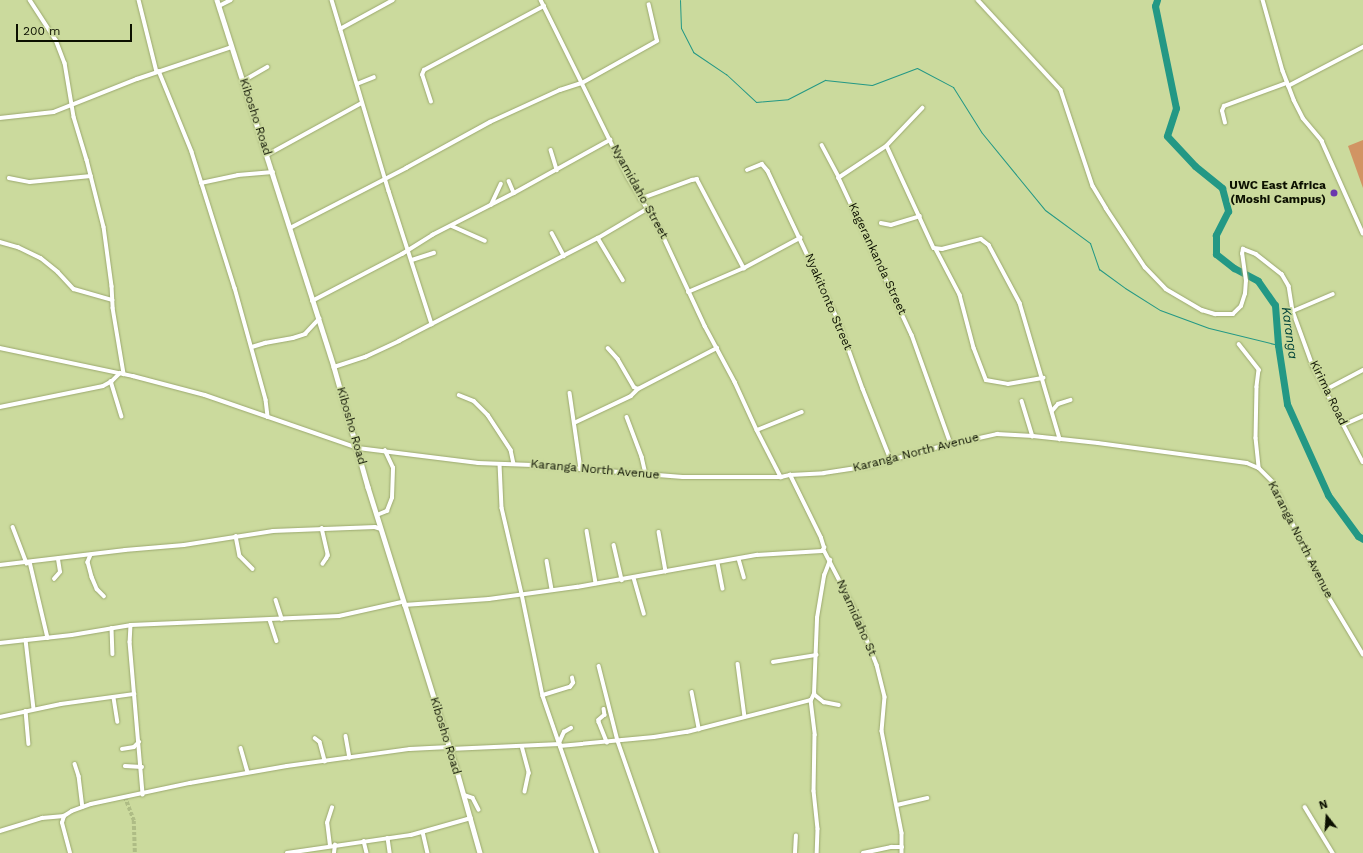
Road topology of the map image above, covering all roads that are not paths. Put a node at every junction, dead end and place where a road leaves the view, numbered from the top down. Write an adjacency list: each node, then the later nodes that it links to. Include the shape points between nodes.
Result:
1 (30, 0): 25 (street, via 61,52)
2 (139, 0): 17 (street)
3 (218, 0): 11 (street, Kibosho Road)
4 (231, 0): 11 (street)
5 (332, 0): 13 (street)
6 (393, 0): 13 (street)
7 (541, 0): 12 (street, Nyamidaho Street)
8 (978, 0): 69 (street, Kirima Road, via 1061,90 1093,186 1151,275 1166,289 1196,308 1228,315 1237,312 1241,306 1246,281 1242,254 1243,249 1246,249 1282,274 1289,286)
9 (1263, 0): 22 (street)
10 (649, 5): 20 (street, via 657,41)
11 (219, 6): 14 (street, Kibosho Road)
12 (544, 6): 20 (street, Nyamidaho Street); 23 (street, via 422,72)
13 (340, 29): 21 (street)
14 (232, 47): 17 (street); 19 (street, Kibosho Road)
15 (1363, 48): 22 (street)
16 (267, 67): 19 (street)
17 (158, 71): 25 (street); 42 (street, via 192,152)
18 (374, 77): 21 (street)
19 (243, 81): 33 (street, Kibosho Road)
20 (582, 83): 29 (street, Nyamidaho Street); 40 (street, via 560,90 490,122)
21 (357, 84): 24 (street)
22 (1288, 85): 28 (street, via 1224,106 1222,112); 52 (street, via 1303,118 1322,141)
23 (431, 102)
24 (362, 103): 33 (street); 40 (street)
25 (71, 106): 27 (street, via 48,113); 37 (street)
26 (923, 108): 31 (street)
27 (0, 118)
28 (1225, 123)
29 (610, 140): 34 (street); 45 (street, Nyamidaho Street)
30 (822, 145): 38 (street, Kagerankanda Street)
31 (887, 146): 38 (street); 48 (street)
32 (551, 150): 34 (street)
33 (267, 155): 36 (street, Kibosho Road)
34 (557, 170): 44 (street)
35 (747, 170): 55 (street, Nyakitonto Street, via 760,164 764,165)
36 (273, 172): 42 (street, via 238,175); 51 (street, Kibosho Road)
37 (91, 176): 39 (street, via 30,182); 67 (street, via 104,227)
38 (839, 177): 100 (street, Kagerankanda Street, via 912,335)
39 (9, 178)
40 (385, 178): 51 (street); 59 (street)
41 (509, 181): 44 (street)
42 (201, 183): 74 (street)
43 (501, 184): 46 (street)
44 (514, 194): 46 (street)
45 (640, 199): 47 (street, Nyamidaho Street); 63 (street, via 697,179)
46 (492, 205): 50 (street)
47 (647, 208): 54 (street); 65 (street, Nyamidaho Street, via 660,229)
48 (920, 216): 49 (street, via 891,225); 58 (street)
49 (881, 223)
50 (452, 226): 56 (street); 59 (street)
51 (290, 228): 68 (street, Kibosho Road)
52 (1363, 232)
53 (552, 233): 61 (street)
54 (598, 238): 61 (street); 64 (street)
55 (800, 238): 63 (street); 103 (street, Nyakitonto Street, via 838,322)
56 (485, 241)
57 (0, 242): 67 (street, via 41,258 74,289)
58 (936, 249): 80 (street, via 960,296 974,348 986,380 1008,384); 80 (street, via 977,239 987,242 1020,303)
59 (409, 250): 62 (street); 68 (street)
60 (434, 253): 62 (street)
61 (564, 256): 71 (street)
62 (412, 260): 71 (street)
63 (744, 268): 65 (street)
64 (622, 280)
65 (688, 292): 76 (street, Nyamidaho Street)
66 (1333, 294): 69 (street)
67 (112, 300): 79 (street)
68 (312, 300): 70 (street, Kibosho Road)
69 (1293, 311): 83 (street, Kirima Road)
70 (319, 319): 74 (street, via 305,334 265,342); 77 (street, Kibosho Road)
71 (432, 324): 77 (street, via 365,356)
72 (1239, 344): 107 (street, via 1259,370 1256,438)
73 (0, 348): 79 (street, Karanga North Avenue)
74 (252, 348): 93 (street)
75 (608, 348): 82 (street, via 618,359 634,387)
76 (717, 348): 82 (street); 97 (street, Nyamidaho Street)
77 (334, 367): 101 (street, Kibosho Road)
78 (1363, 370): 83 (street)
79 (122, 373): 81 (street); 93 (street, Karanga North Avenue, via 205,395)
80 (1043, 378): 89 (street)
81 (112, 381): 88 (street, via 92,390); 91 (street)
82 (638, 388): 95 (street, via 631,396)
83 (1325, 390): 96 (street, Kirima Road)
84 (570, 393): 95 (street)
85 (459, 395): 106 (street, via 474,401 488,415 511,450)
86 (1070, 400): 89 (street, via 1058,404)
87 (1022, 401): 98 (street)
88 (0, 407)
89 (1052, 411): 99 (street)
90 (802, 412): 97 (street)
91 (122, 416)
92 (1363, 416): 96 (street)
93 (268, 417): 101 (street, Karanga North Avenue)
94 (627, 417): 109 (street, via 641,452)
95 (574, 423): 108 (street)
96 (1343, 425): 104 (street, Kirima Road)
97 (757, 430): 111 (street, Nyamidaho Street)
98 (1033, 436): 99 (street, Karanga North Avenue); 100 (street, Karanga North Avenue, via 997,434)
99 (1060, 439): 107 (street, Karanga North Avenue, via 1247,463)
100 (951, 444): 103 (street, Karanga North Avenue)
101 (358, 448): 102 (street, Karanga North Avenue); 112 (street, Kibosho Road)
102 (386, 451): 105 (street, Karanga North Avenue, via 445,460); 112 (street, via 393,468 392,498 387,511)
103 (891, 460): 110 (street, Karanga North Avenue, via 852,470)
104 (1363, 462)
105 (500, 464): 106 (street, Karanga North Avenue); 139 (street, via 502,508)
106 (514, 464): 108 (street, Karanga North Avenue)
107 (1259, 468): 154 (street, Karanga North Avenue, via 1273,482 1320,582)
108 (581, 469): 109 (street, Karanga North Avenue)
109 (646, 475): 111 (street, Karanga North Avenue, via 708,478)
110 (790, 475): 111 (street, Karanga North Avenue); 120 (street, Nyamidaho St, via 818,530)
111 (781, 477)
112 (376, 515): 115 (street, Kibosho Road)
113 (13, 527): 126 (street)
114 (322, 528): 115 (street, via 375,527); 118 (street, via 267,531); 128 (street, via 328,555)
115 (381, 530): 142 (street, Kibosho Road)
116 (588, 531): 136 (street)
117 (659, 532): 131 (street)
118 (236, 536): 121 (street, via 184,545); 130 (street, via 240,556)
119 (614, 545): 135 (street)
120 (824, 550): 122 (street); 124 (street, Nyamidaho St)
121 (92, 555): 123 (street); 140 (street, via 88,562 92,577 97,589)
122 (739, 558): 127 (street); 132 (street)
123 (58, 559): 126 (street); 134 (street, via 60,572)
124 (830, 560): 153 (street, via 820,597); 195 (street, Nyamidaho St, via 856,612 877,665 886,701 882,731)
125 (547, 561): 138 (street)
126 (29, 562): 129 (street); 148 (street)
127 (718, 563): 131 (street); 137 (street)
128 (323, 564)
129 (0, 566)
130 (253, 569)
131 (666, 571): 133 (street)
132 (744, 577)
133 (634, 578): 135 (street); 143 (street)
134 (54, 579)
135 (622, 580): 136 (street)
136 (596, 583): 138 (street)
137 (723, 589)
138 (552, 590): 139 (street)
139 (522, 594): 142 (street); 161 (street)
140 (104, 596)
141 (276, 600): 145 (street)
142 (403, 604): 145 (street, via 339,616); 183 (street, Kibosho Road)
143 (644, 614)
144 (270, 620): 145 (street); 146 (street); 150 (street)
145 (282, 620)
146 (131, 625): 147 (street); 160 (street, via 129,636)
147 (112, 628): 148 (street); 152 (street)
148 (48, 638): 149 (street)
149 (26, 640): 151 (street); 166 (street)
150 (277, 641)
151 (0, 643)
152 (113, 654)
153 (816, 654): 155 (street); 162 (street)
154 (1363, 654)
155 (773, 662)
156 (738, 664): 170 (street)
157 (599, 666): 176 (street)
158 (572, 678): 161 (street, via 573,683 570,687)
159 (692, 692): 173 (street)
160 (134, 694): 163 (street); 177 (street)
161 (543, 694): 180 (street)
162 (814, 694): 164 (street); 165 (street, via 824,702)
163 (114, 698): 166 (street); 171 (street)
164 (811, 700): 170 (street); 221 (street, via 815,735)
165 (839, 705)
166 (34, 709): 168 (street)
167 (604, 709): 178 (street, via 605,714 599,722)
168 (26, 711): 169 (street); 179 (street)
169 (0, 716)
170 (745, 717): 173 (street)
171 (118, 722)
172 (571, 728): 180 (street, via 563,734)
173 (699, 729): 176 (street)
174 (346, 736): 185 (street)
175 (315, 738): 186 (street, via 320,742)
176 (618, 741): 178 (street); 219 (street)
177 (139, 742): 184 (street, via 134,747); 189 (street)
178 (607, 742): 180 (street)
179 (29, 744)
180 (560, 744): 181 (street); 218 (street)
181 (522, 746): 183 (street); 191 (street, via 529,773)
182 (241, 748): 190 (street)
183 (450, 748): 185 (street, via 410,749); 193 (street, Kibosho Road)
184 (122, 749)
185 (350, 758): 186 (street)
186 (325, 761): 190 (street)
187 (75, 764): 196 (street)
188 (125, 766): 189 (street)
189 (142, 767): 192 (street)
190 (248, 772): 192 (street)
191 (525, 792)
192 (143, 794): 196 (street)
193 (464, 795): 199 (street, via 473,798); 201 (street, Kibosho Road)
194 (927, 798): 195 (street)
195 (897, 805): 209 (street, Nyamidaho St)
196 (83, 807): 200 (street)
197 (1305, 807): 224 (street)
198 (332, 808): 208 (street, via 326,822)
199 (479, 810)
200 (64, 816): 202 (street, via 42,818); 210 (street, via 62,823)
201 (470, 818): 203 (street); 217 (street, Kibosho Road)
202 (0, 831)
203 (423, 832): 205 (street); 216 (street)
204 (796, 836): 220 (street)
205 (388, 838): 206 (street); 215 (street)
206 (364, 841): 207 (street); 214 (street)
207 (335, 845): 208 (street); 213 (street)
208 (330, 846): 212 (street)
209 (902, 847): 222 (street); 223 (street, Nyamidaho St)
210 (70, 853)
211 (288, 853): 212 (street)
212 (291, 853)
213 (334, 853)
214 (367, 853)
215 (390, 853)
216 (428, 853)
217 (480, 853)
218 (597, 853)
219 (657, 853)
220 (795, 853)
221 (817, 853)
222 (863, 853)
223 (902, 853)
224 (1333, 853)

